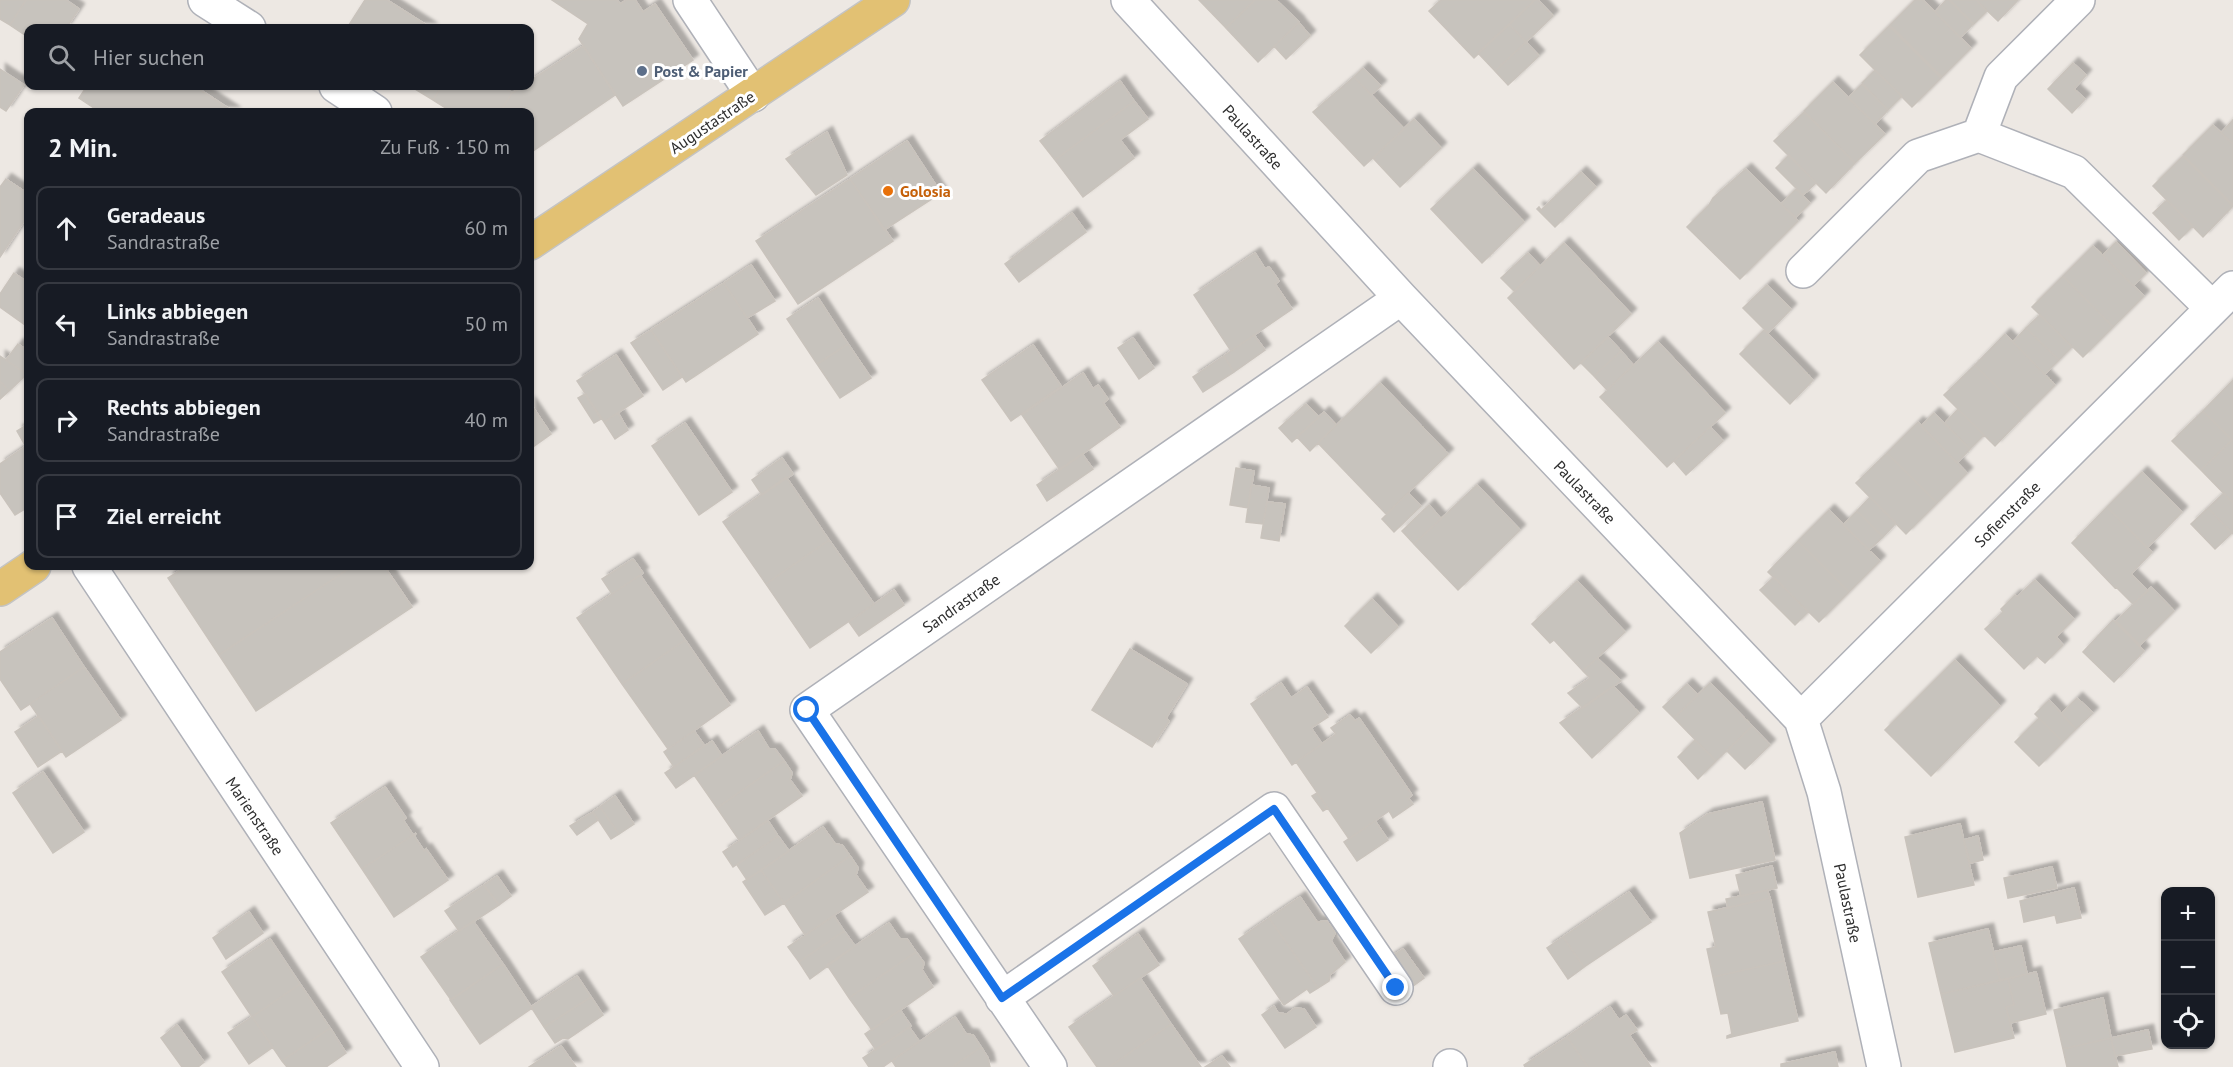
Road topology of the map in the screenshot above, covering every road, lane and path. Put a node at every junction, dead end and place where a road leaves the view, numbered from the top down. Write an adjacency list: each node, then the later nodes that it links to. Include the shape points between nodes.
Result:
1 (205, 0): 6 (street)
2 (690, 0): 8 (street)
3 (893, 0): 8 (main road, Augustastraße)
4 (1128, 0): 13 (street, Paulastraße)
5 (2078, 0): 10 (street, via 2001,77)
6 (243, 24)
7 (342, 90): 9 (street)
8 (753, 95): 11 (main road, Augustastraße)
9 (369, 108)
10 (1979, 135): 12 (street, via 1918,156); 14 (street, Sofienstraße, via 2074,172)
11 (534, 240)
12 (1803, 271)
13 (1401, 298): 18 (street, Paulastraße); 20 (street, Sandrastraße, via 807,710)
14 (2223, 298): 18 (street, Sofienstraße)
15 (28, 570): 17 (main road)
16 (92, 570): 21 (street, Marienstraße)
17 (0, 589)
18 (1801, 719): 23 (street, Paulastraße, via 1824,792)
19 (1396, 988): 20 (street, via 1274,809)
20 (1002, 998): 22 (street, Sandrastraße)
21 (413, 1064)
22 (1050, 1067)
23 (1884, 1067)

